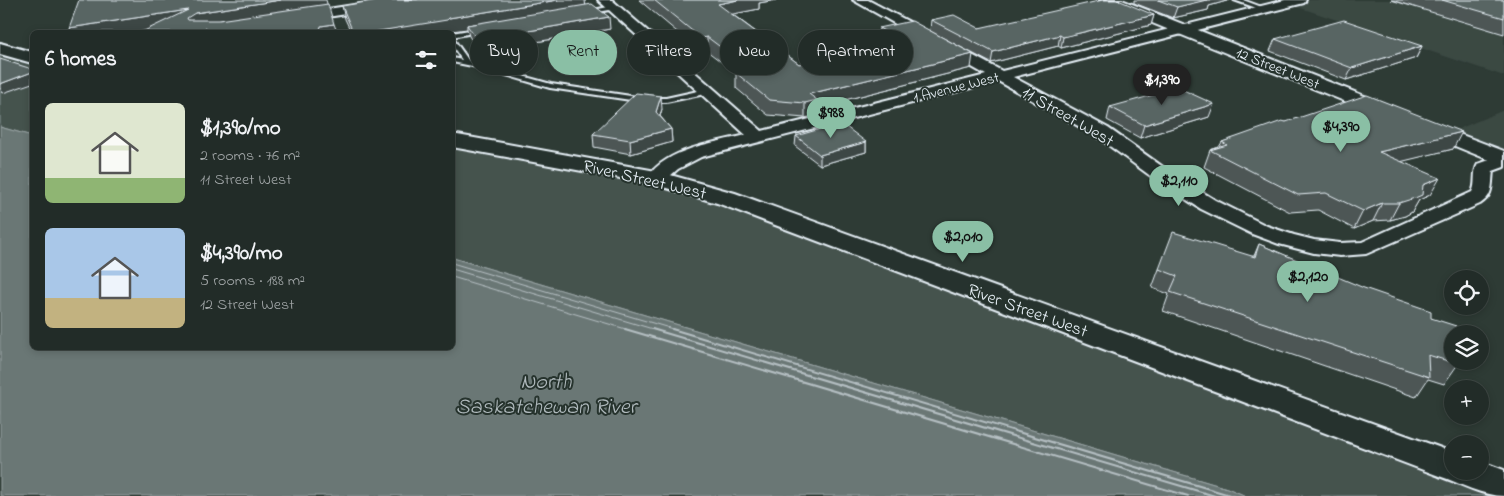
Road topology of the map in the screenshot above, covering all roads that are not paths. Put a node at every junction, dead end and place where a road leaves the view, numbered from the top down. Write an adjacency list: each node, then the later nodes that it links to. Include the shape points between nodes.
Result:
1 (410, 0): 6 (street)
2 (859, 0): 19 (street, 11 Street West)
3 (1108, 0): 12 (street, 12 Street West)
4 (1237, 0): 8 (lane)
5 (1300, 0): 8 (street, 1 Avenue West)
6 (357, 4): 10 (street)
7 (608, 4): 9 (lane); 20 (street)
8 (1264, 9): 12 (street, 1 Avenue West)
9 (575, 14)
10 (290, 19)
11 (490, 29): 13 (lane)
12 (1183, 30): 19 (street, 1 Avenue West); 23 (street, 12 Street West)
13 (455, 36)
14 (455, 42): 18 (lane)
15 (0, 48): 16 (street)
16 (30, 57)
17 (455, 61): 18 (lane)
18 (467, 63): 20 (lane, via 550,86 644,100 666,100)
19 (998, 76): 21 (street, 1 Avenue West); 23 (street, 11 Street West, via 1104,134 1207,204 1270,232 1316,247 1366,248 1474,200 1485,189 1484,168)
20 (707, 91): 21 (street)
21 (758, 136): 24 (street, 1 Avenue West, via 695,153)
22 (455, 141): 24 (street, River Street West)
23 (1504, 159)
24 (656, 178): 25 (street, River Street West, via 762,211)
25 (1444, 463)
26 (1489, 479): 27 (street)
27 (1504, 485)

